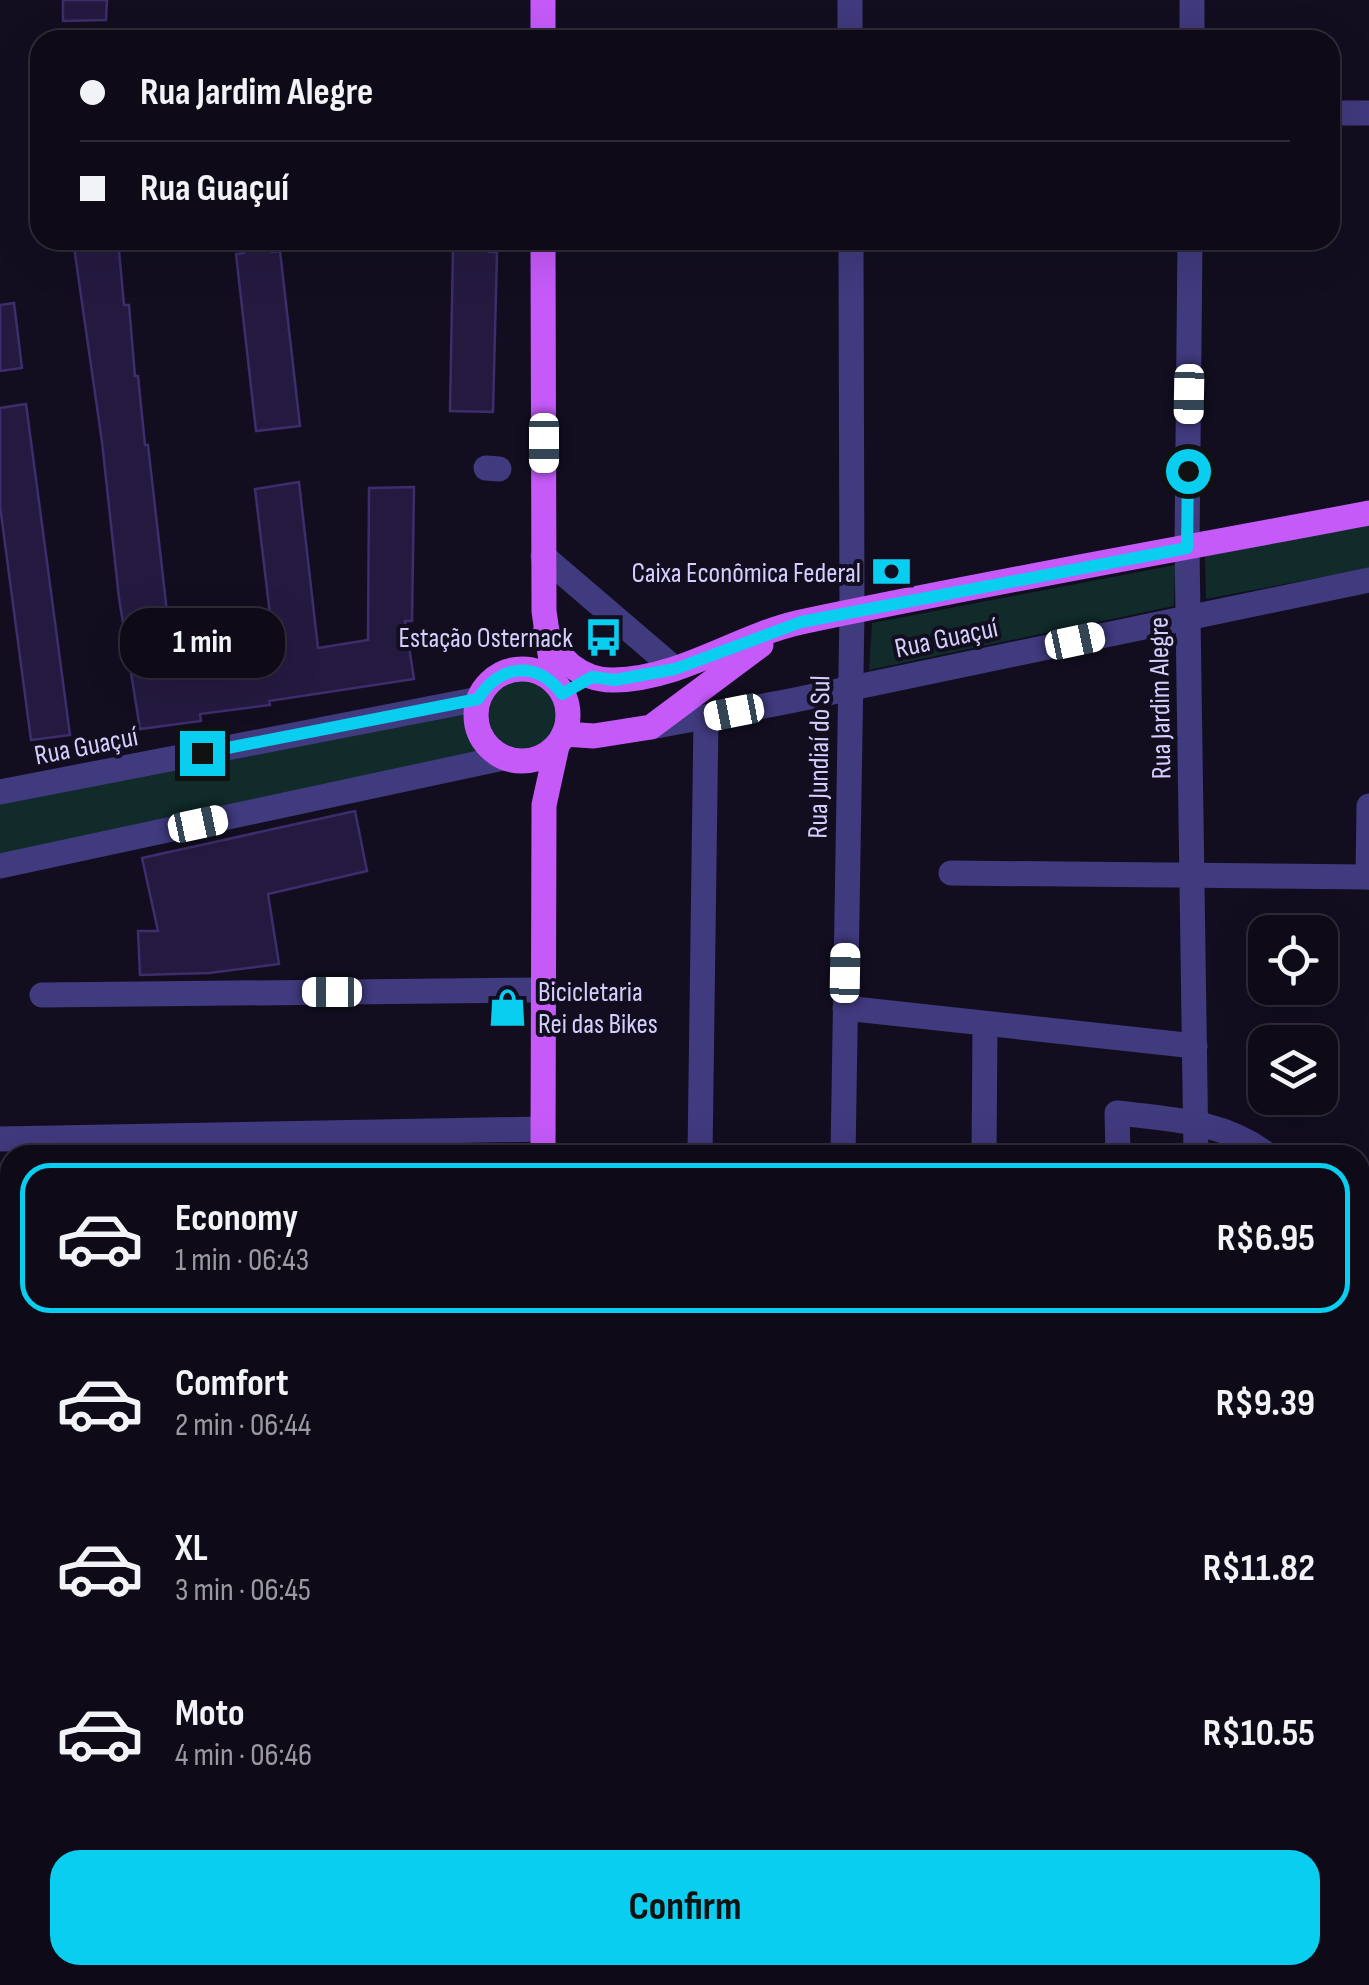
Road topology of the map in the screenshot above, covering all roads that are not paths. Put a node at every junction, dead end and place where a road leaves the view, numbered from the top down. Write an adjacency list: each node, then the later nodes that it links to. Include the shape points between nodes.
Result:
1 (543, 0): 4 (main road)
2 (850, 0): 5 (street)
3 (1192, 0): 6 (street)
4 (543, 30)
5 (850, 30)
6 (1192, 30)
7 (1340, 113): 8 (street)
8 (1369, 113)
9 (543, 250): 14 (main road)
10 (851, 250): 16 (street, Rua Jundiaí do Sul)
11 (1190, 250): 13 (street, Rua Jardim Alegre)
12 (1369, 512): 13 (main road, Rua Guaçuí)
13 (1187, 548): 16 (main road, Rua Guaçuí); 17 (street, Rua Jardim Alegre)
14 (544, 556): 18 (main road); 20 (street)
15 (1369, 580): 17 (street, Rua Guaçuí)
16 (852, 612): 19 (main road, Rua Guaçuí); 24 (street, Rua Jundiaí do Sul)
17 (1188, 618): 24 (street, Rua Guaçuí); 35 (street, Rua Jardim Alegre)
18 (545, 620): 21 (main road); 22 (main road, via 563,659); 23 (main road)
19 (788, 626): 20 (main road, Rua Guaçuí); 27 (main road, Rua Guaçuí)
20 (675, 669): 22 (main road, Rua Guaçuí, via 615,680); 27 (main road, via 678,698)
21 (510, 671): 23 (main road, via 541,674); 25 (main road)
22 (592, 677): 23 (main road, Rua Guaçuí)
23 (558, 688): 28 (main road, via 567,707)
24 (849, 688): 26 (street, Rua Guaçuí); 39 (street, Rua Jundiaí do Sul)
25 (478, 699): 29 (main road, via 482,740); 30 (street, Rua Guaçuí)
26 (706, 718): 27 (street, Rua Guaçuí); 47 (street)
27 (651, 727): 28 (main road, Rua Guaçuí)
28 (560, 740): 29 (main road, via 536,759); 31 (main road)
29 (508, 759): 31 (main road); 33 (street)
30 (0, 792)
31 (544, 805): 37 (main road)
32 (1369, 806): 36 (street)
33 (0, 866)
34 (950, 873): 35 (street)
35 (1191, 875): 36 (street); 41 (street, Rua Jardim Alegre)
36 (1369, 876)
37 (544, 990): 38 (street); 44 (main road)
38 (42, 995)
39 (844, 1008): 40 (street); 48 (street, Rua Jundiaí do Sul)
40 (985, 1026): 41 (street); 49 (street)
41 (1194, 1046): 42 (street, Rua Jardim Alegre)
42 (1195, 1122): 50 (street, via 1117,1113); 51 (street, Rua Jardim Alegre); 52 (street)
43 (0, 1139): 45 (street)
44 (543, 1142): 46 (street)
45 (91, 1145)
46 (215, 1145)
47 (700, 1145)
48 (842, 1145)
49 (984, 1145)
50 (1118, 1145)
51 (1196, 1145)
52 (1253, 1145)

